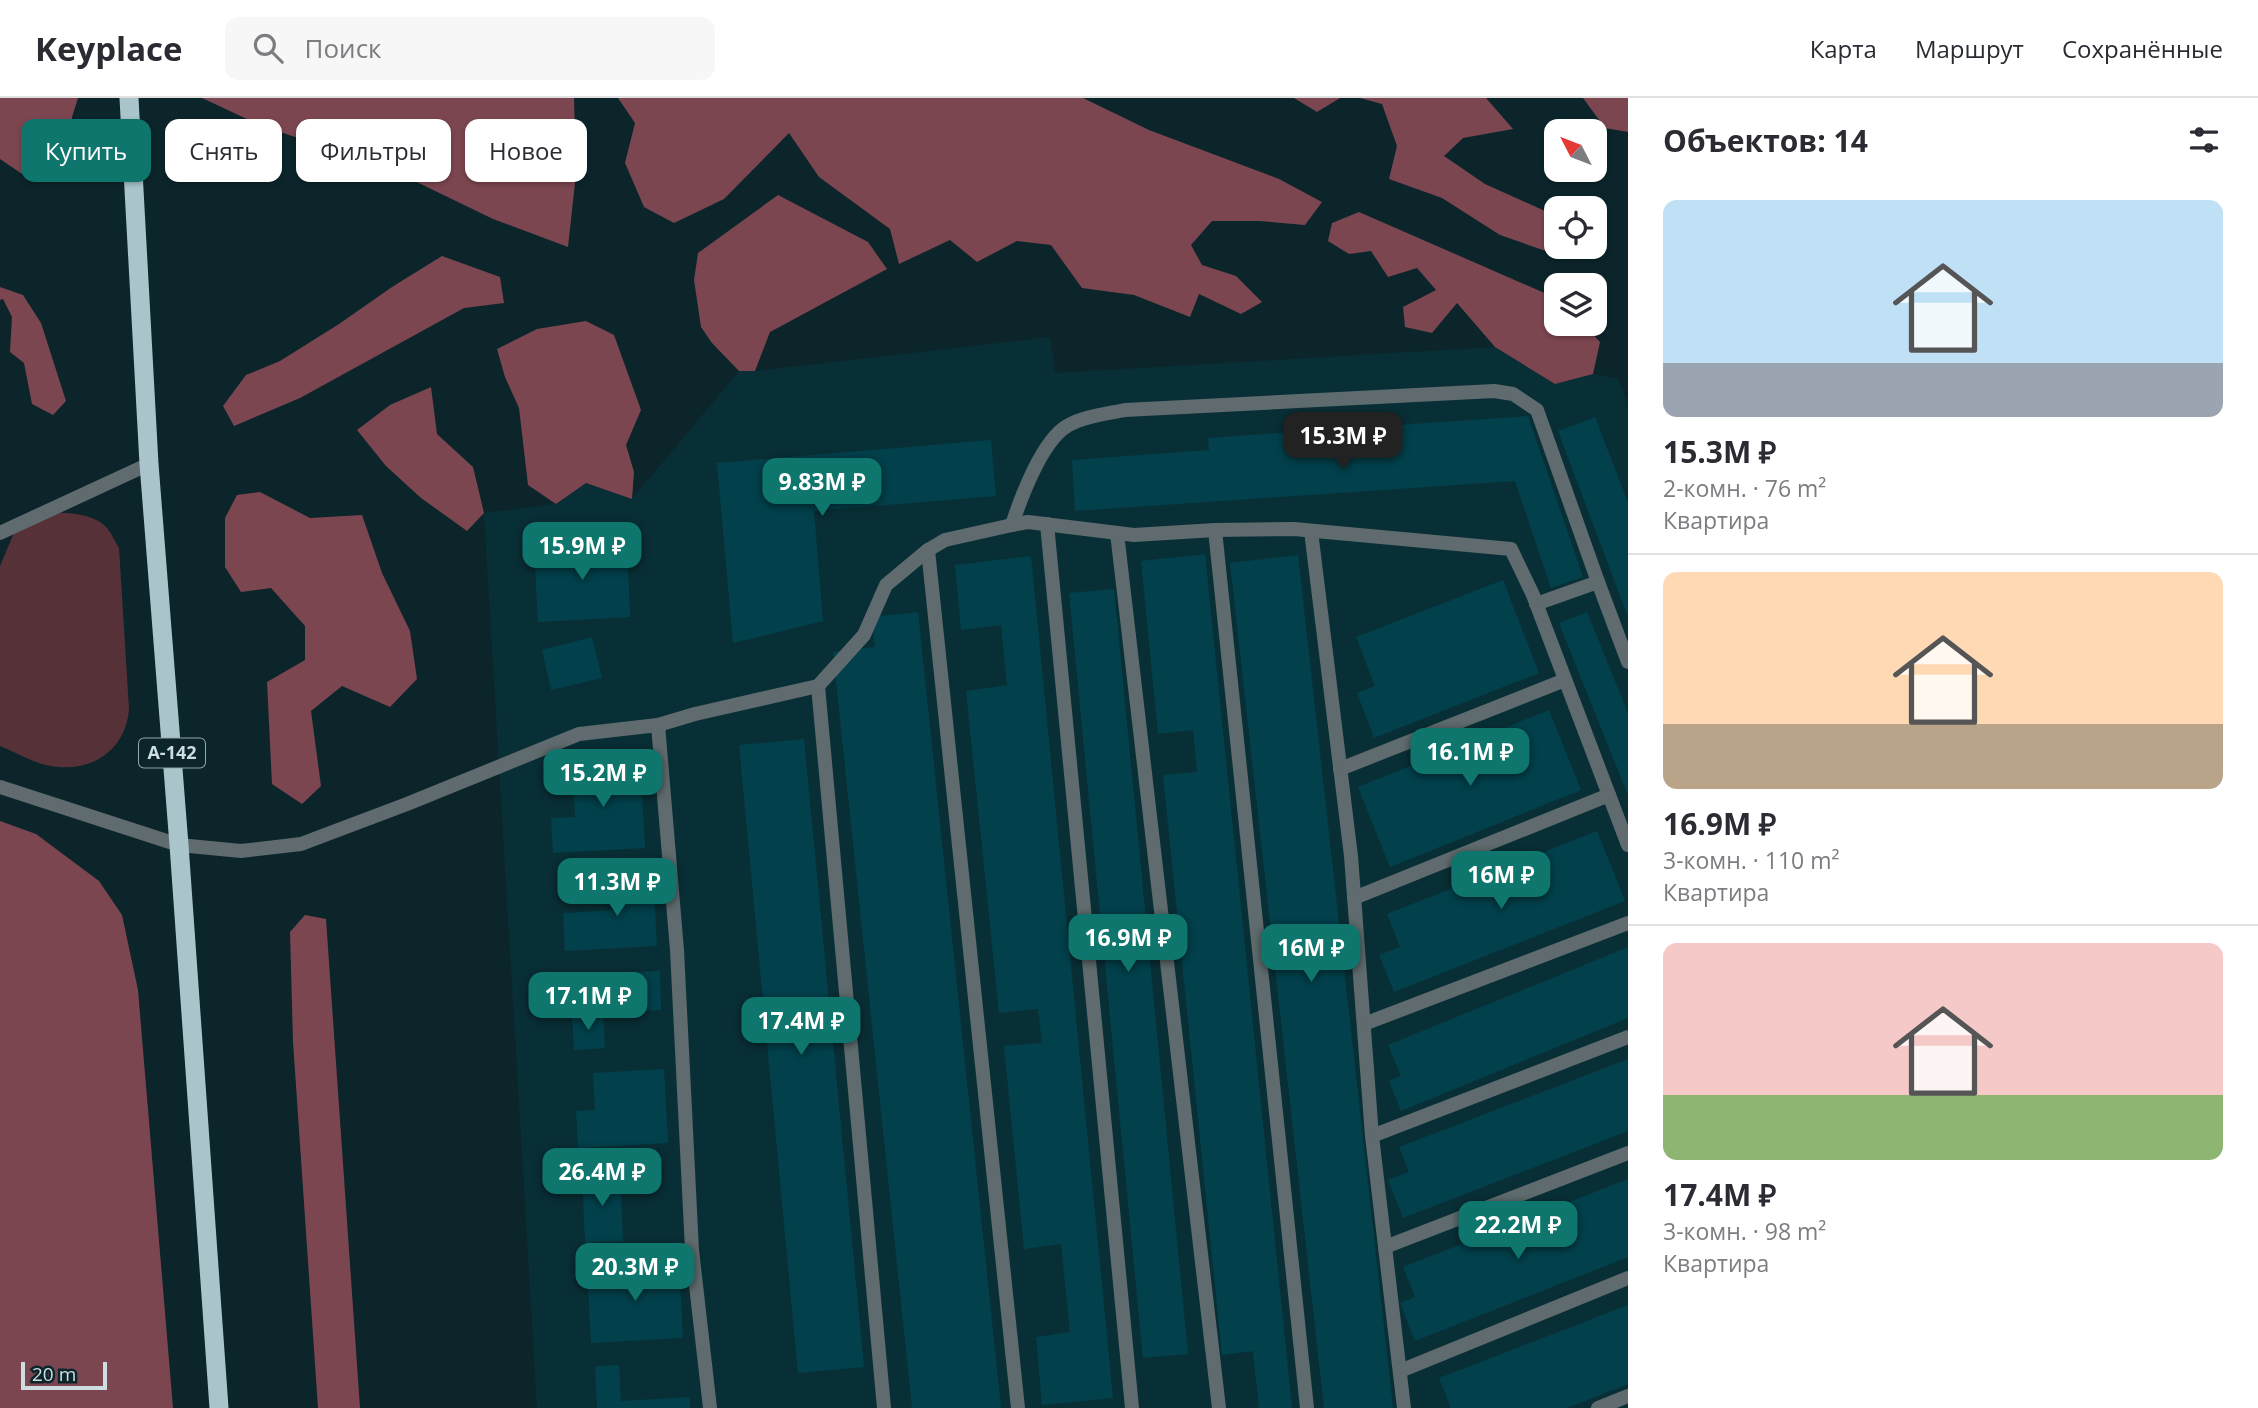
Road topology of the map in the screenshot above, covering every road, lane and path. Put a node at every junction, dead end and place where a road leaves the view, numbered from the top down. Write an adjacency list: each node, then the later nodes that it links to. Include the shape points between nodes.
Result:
1 (129, 98): 2 (highway, А-142)
2 (149, 464): 7 (street); 19 (highway, А-142)
3 (1047, 524): 4 (street); 8 (street); 35 (street)
4 (1012, 525): 9 (street, via 945,540); 10 (street, via 1020,498 1045,450 1065,427 1091,417 1125,410 1494,391 1513,394 1537,410)
5 (1215, 530): 6 (street); 8 (street); 37 (street)
6 (1311, 531): 11 (street, via 1511,549); 16 (street)
7 (0, 533)
8 (1118, 533): 36 (street)
9 (928, 550): 14 (street, via 886,585 864,635); 34 (street)
10 (1598, 582): 11 (street); 12 (street)
11 (1536, 604): 13 (street)
12 (1628, 662)
13 (1565, 680): 16 (street); 18 (street)
14 (818, 686): 15 (street); 33 (street)
15 (658, 725): 19 (street, via 579,734 301,844 241,850); 32 (street, via 678,963 692,1250)
16 (1340, 769): 21 (street)
17 (0, 788): 19 (street)
18 (1609, 796): 20 (street); 21 (street)
19 (179, 845): 31 (highway, А-142)
20 (1628, 845)
21 (1354, 898): 23 (street)
22 (1628, 923): 23 (street)
23 (1364, 1024): 25 (street)
24 (1628, 1037): 25 (street)
25 (1372, 1136): 27 (street)
26 (1628, 1153): 27 (street)
27 (1385, 1247): 29 (street)
28 (1628, 1278): 29 (street)
29 (1400, 1371): 38 (street)
30 (1628, 1396): 39 (street)
31 (219, 1408)
32 (710, 1408)
33 (884, 1408)
34 (1018, 1408)
35 (1132, 1408)
36 (1219, 1408)
37 (1307, 1408)
38 (1404, 1408)
39 (1598, 1408)

